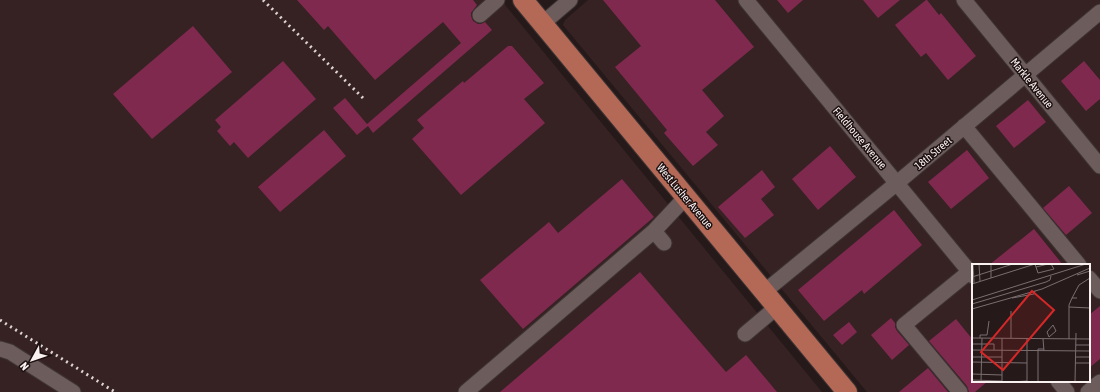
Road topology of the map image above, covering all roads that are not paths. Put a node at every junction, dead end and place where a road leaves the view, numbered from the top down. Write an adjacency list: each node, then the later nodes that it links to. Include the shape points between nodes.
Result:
1 (497, 0): 7 (street)
2 (523, 0): 8 (main road, West Lusher Avenue)
3 (570, 0): 8 (street)
4 (746, 0): 12 (street, Fieldhouse Avenue)
5 (964, 0): 9 (street, Markle Avenue)
6 (1100, 12): 9 (street, 18th Street)
7 (480, 15)
8 (542, 24): 13 (main road, West Lusher Avenue)
9 (1026, 75): 10 (street, 18th Street); 11 (street, Markle Avenue)
10 (964, 126): 12 (street, 18th Street); 16 (street)
11 (1100, 166)
12 (897, 183): 17 (street, Fieldhouse Avenue); 20 (street, 18th Street)
13 (686, 197): 14 (street); 20 (main road, West Lusher Avenue)
14 (654, 231): 15 (street); 27 (street)
15 (664, 243)
16 (1078, 264)
17 (971, 274): 29 (street, via 904,325)
18 (1090, 279): 19 (street)
19 (1100, 291)
20 (764, 292): 21 (main road, West Lusher Avenue)
21 (777, 307): 22 (street); 28 (main road, West Lusher Avenue)
22 (745, 334)
23 (0, 349): 26 (street, via 10,352)
24 (1059, 382): 30 (street)
25 (1100, 382): 31 (street)
26 (74, 392)
27 (466, 392)
28 (847, 392)
29 (960, 392)
30 (1067, 392)
31 (1088, 392)

